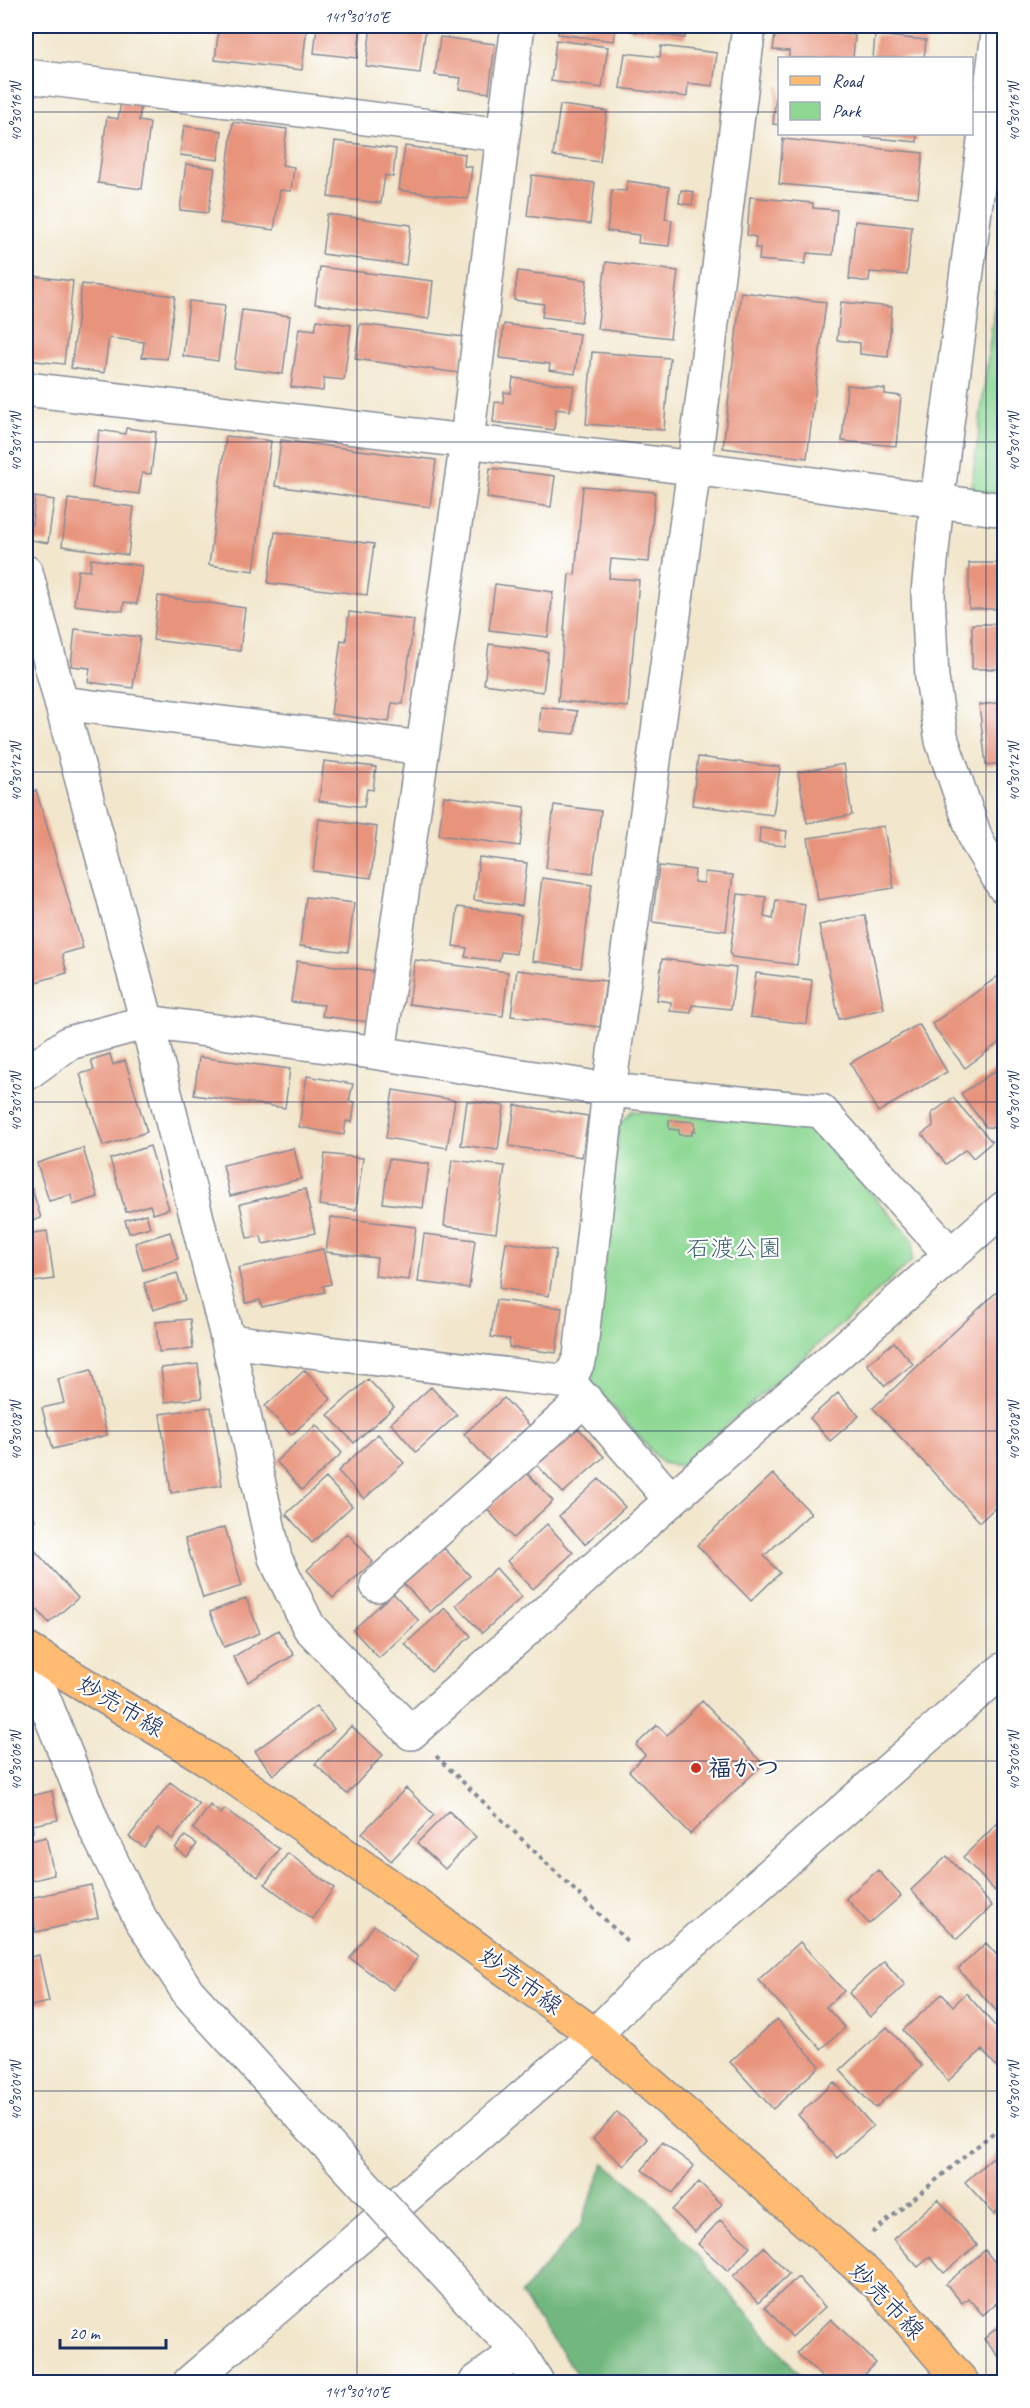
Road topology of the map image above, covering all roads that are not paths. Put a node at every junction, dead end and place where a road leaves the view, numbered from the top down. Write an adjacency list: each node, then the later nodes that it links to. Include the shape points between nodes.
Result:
1 (518, 26): 5 (street)
2 (749, 26): 8 (street)
3 (999, 26): 9 (street)
4 (26, 76): 5 (street)
5 (502, 135): 7 (street)
6 (26, 389): 7 (street)
7 (467, 441): 8 (street); 13 (street)
8 (694, 468): 9 (street); 18 (street)
9 (938, 500): 10 (street); 14 (street, via 927,593 932,678 942,741 977,842)
10 (1005, 510)
11 (26, 572): 12 (street)
12 (61, 703): 13 (street); 15 (street)
13 (423, 748): 16 (street)
14 (1005, 887)
15 (147, 1022): 16 (street); 17 (street, via 69,1043); 21 (street)
16 (379, 1053): 18 (street)
17 (26, 1074)
18 (609, 1090): 20 (street, via 822,1112); 22 (street)
19 (1005, 1208): 20 (street)
20 (951, 1254): 23 (street)
21 (228, 1341): 22 (street); 23 (street, via 275,1558 309,1627 411,1733)
22 (577, 1390): 23 (street); 24 (street)
23 (671, 1500)
24 (377, 1584)
25 (26, 1648): 28 (main road, 妙売市線, via 204,1757 416,1904)
26 (26, 1654): 29 (street, bridge, via 96,1830 140,1918 188,1992)
27 (1005, 1669): 28 (street, via 659,1972)
28 (595, 2035): 30 (street); 33 (main road, 妙売市線, via 879,2285)
29 (518, 2351): 31 (street); 32 (street)
30 (190, 2382)
31 (476, 2382)
32 (537, 2382)
33 (962, 2382)

